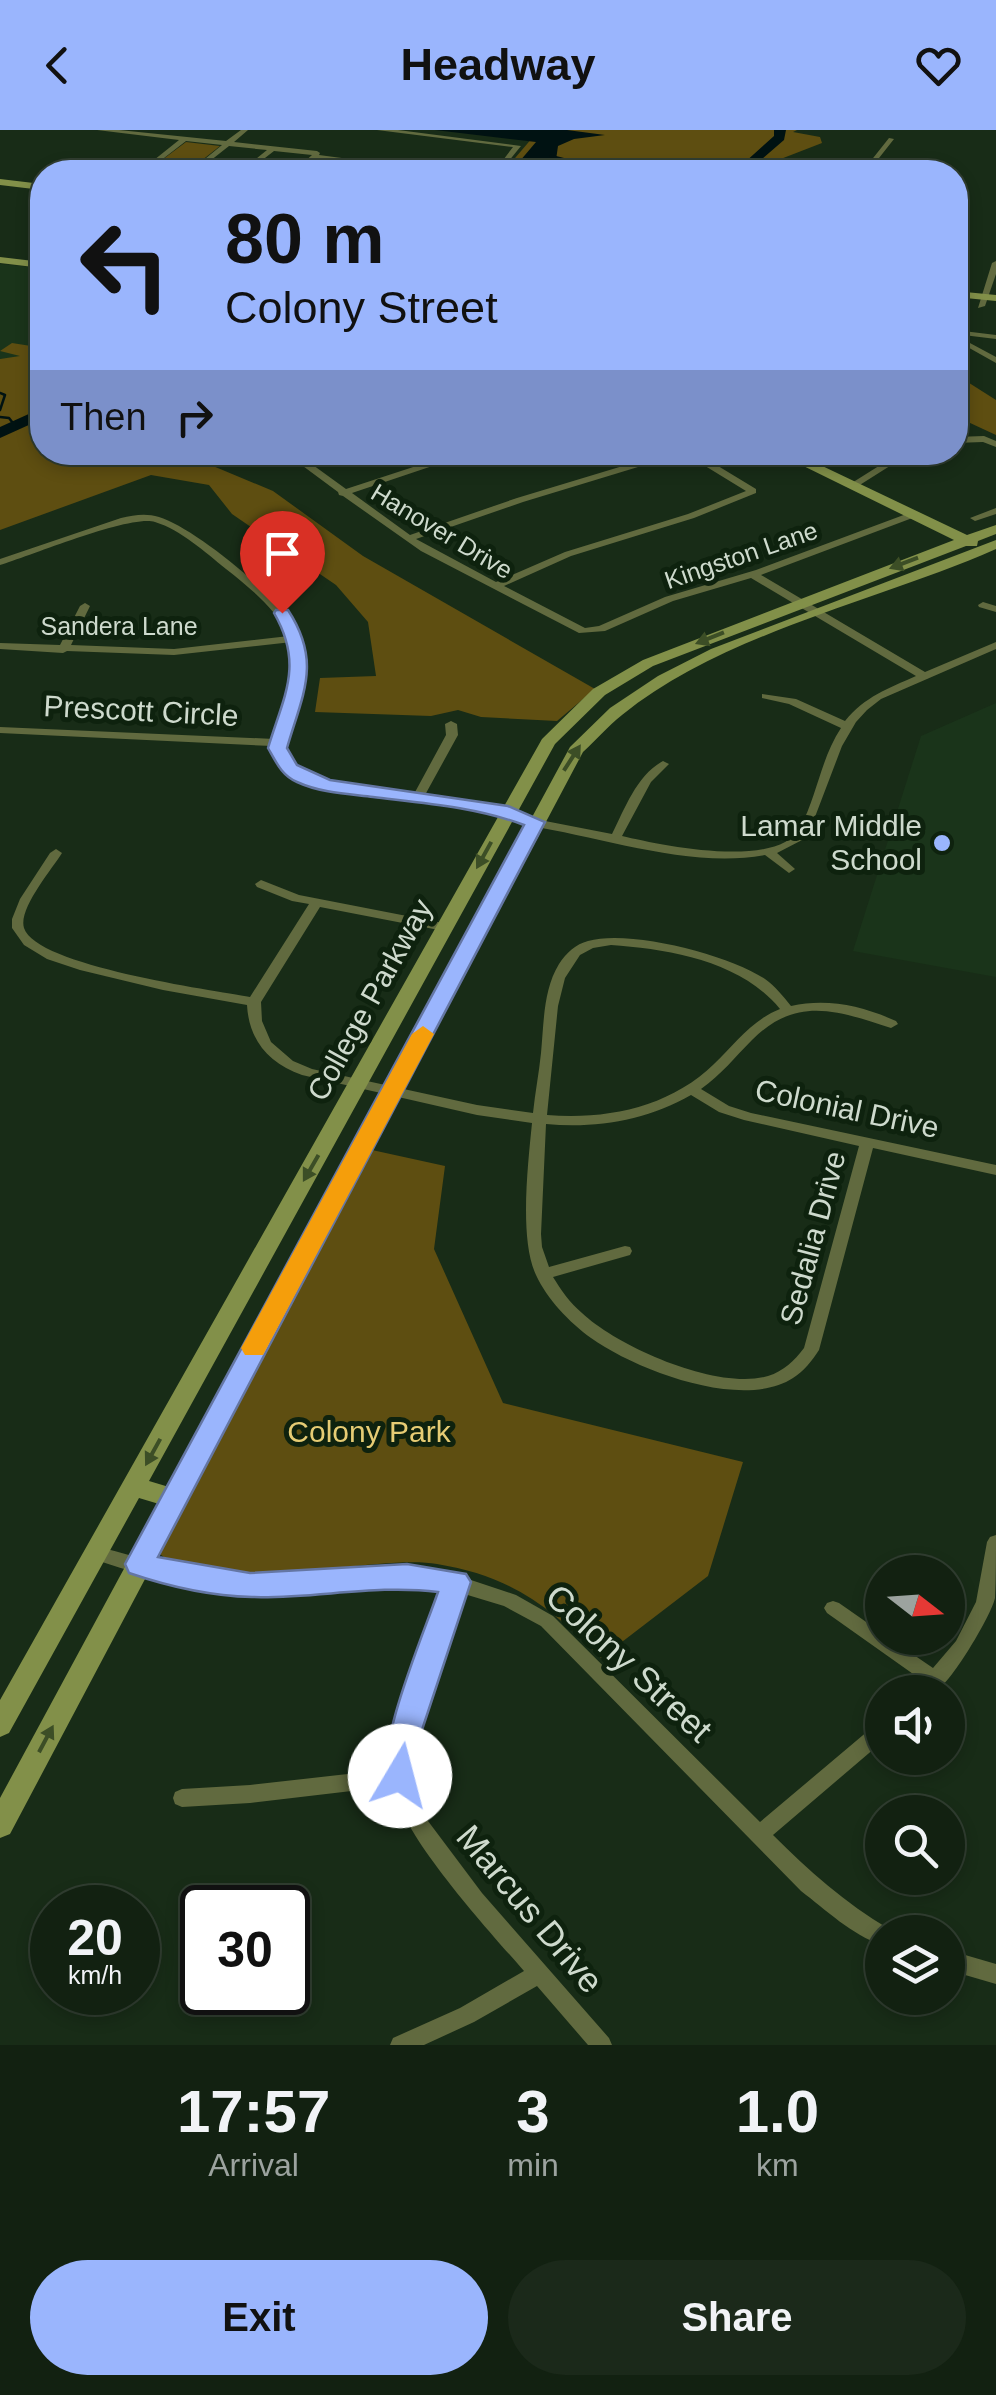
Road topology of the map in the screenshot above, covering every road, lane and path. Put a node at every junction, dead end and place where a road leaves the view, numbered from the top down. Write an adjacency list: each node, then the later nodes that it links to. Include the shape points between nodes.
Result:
1 (100, 130): 5 (street)
2 (245, 130): 6 (street)
3 (380, 130): 14 (street, via 519,147)
4 (890, 138): 15 (street)
5 (185, 139): 6 (street); 9 (street)
6 (228, 144): 7 (street); 10 (street)
7 (272, 148): 8 (street); 11 (street)
8 (314, 157): 12 (street); 13 (street)
9 (158, 160)
10 (207, 160)
11 (258, 160)
12 (310, 160)
13 (338, 160)
14 (508, 160)
15 (874, 160)
16 (0, 182): 17 (main road)
17 (30, 186)
18 (0, 191): 19 (main road)
19 (30, 195)
20 (0, 260): 21 (main road)
21 (30, 263)
22 (996, 263): 23 (street)
23 (987, 300): 24 (main road)
24 (996, 307)
25 (968, 335): 26 (street)
26 (996, 336)
27 (968, 342): 28 (street)
28 (996, 360)
29 (968, 440): 30 (street)
30 (996, 444)
31 (305, 465): 38 (street, Hanover Drive)
32 (429, 465): 38 (street)
33 (640, 465): 43 (street)
34 (707, 465): 48 (street, via 753,491 568,554)
35 (808, 465): 37 (main road)
36 (887, 465): 37 (street)
37 (852, 486): 40 (main road)
38 (342, 493): 43 (street, Hanover Drive)
39 (996, 512): 41 (street)
40 (912, 515): 44 (main road); 47 (street, Kingston Lane)
41 (975, 518)
42 (996, 529): 44 (main road, College Parkway)
43 (410, 538): 48 (street, Hanover Drive)
44 (965, 540): 45 (main road); 49 (main road, College Parkway, one-way to 49)
45 (992, 549): 53 (main road, College Parkway)
46 (0, 562): 55 (street, via 130,519 161,520 263,593)
47 (752, 574): 49 (street); 54 (street, Kingston Lane)
48 (494, 587): 54 (street, Hanover Drive)
49 (801, 602): 53 (street); 67 (main road, College Parkway, one-way to 67, via 648,663 600,692 548,742)
50 (85, 606): 58 (street)
51 (983, 606): 52 (street)
52 (996, 610)
53 (821, 613): 59 (street); 68 (main road, College Parkway, one-way to 53, via 576,750 639,692)
54 (583, 631)
55 (297, 638): 58 (street, Sandera Lane, via 174,652); 64 (street, via 298,680)
56 (0, 646): 58 (street, Sandera Lane)
57 (996, 646): 59 (street)
58 (63, 650)
59 (924, 676): 62 (street, via 877,697)
60 (766, 696): 62 (street)
61 (450, 724): 66 (street, via 452,735)
62 (844, 725): 71 (street, via 804,831)
63 (0, 730): 64 (street, Prescott Circle)
64 (279, 742): 66 (street, via 277,754 302,778)
65 (663, 764): 69 (street, via 646,780)
66 (416, 799): 67 (street, via 434,808)
67 (505, 816): 68 (street); 75 (main road, College Parkway, one-way to 75)
68 (535, 822): 69 (street); 81 (main road, College Parkway)
69 (616, 837): 71 (street, via 722,858)
70 (56, 852): 76 (street, via 20,914 24,942 75,966)
71 (768, 852): 72 (street)
72 (789, 869)
73 (260, 884): 74 (street)
74 (317, 902): 75 (street); 76 (street)
75 (444, 927): 79 (main road, College Parkway)
76 (254, 1002): 79 (street, via 260,1037 280,1058)
77 (788, 1011): 78 (street, via 843,1008); 80 (street, via 759,1027); 82 (street, Sedalia Drive, via 758,979 722,963 615,941 580,947 549,1005)
78 (891, 1024)
79 (359, 1083): 81 (street); 86 (main road, College Parkway, one-way to 86)
80 (691, 1089): 82 (street, via 630,1115); 83 (street, Colonial Drive, via 749,1118)
81 (393, 1091): 82 (street); 87 (main road, College Parkway)
82 (539, 1118): 88 (street, Sedalia Drive, via 534,1244)
83 (867, 1143): 84 (street, Colonial Drive); 88 (street, Sedalia Drive, via 811,1350 791,1374 756,1387 733,1386 650,1365 576,1318)
84 (996, 1170)
85 (625, 1251): 88 (street)
86 (260, 1259): 87 (main road); 89 (main road, College Parkway)
87 (296, 1269): 90 (main road, College Parkway)
88 (543, 1274)
89 (198, 1370): 90 (main road); 91 (main road, College Parkway, one-way to 91)
90 (237, 1379): 92 (main road, College Parkway)
91 (133, 1487): 92 (main road); 94 (main road, College Parkway)
92 (174, 1498): 95 (main road, College Parkway)
93 (996, 1542): 99 (street, via 984,1604)
94 (96, 1553): 95 (street, Colony Street); 100 (main road, College Parkway)
95 (140, 1564): 96 (street, Colony Street, via 250,1585 407,1576); 104 (main road, College Parkway, one-way to 95)
96 (456, 1582): 102 (street, Marcus Drive, via 400,1748); 105 (street, Colony Street, via 499,1594 548,1621)
97 (832, 1608): 98 (street)
98 (916, 1675)
99 (940, 1675)
100 (0, 1725)
101 (865, 1745): 105 (street)
102 (400, 1776): 103 (street); 108 (street, Marcus Drive, via 415,1818)
103 (182, 1798)
104 (0, 1825)
105 (760, 1834): 106 (street, Colony Street, via 808,1884)
106 (865, 1926)
107 (965, 1965): 109 (street)
108 (539, 1972): 110 (street, via 467,2016); 111 (street, Marcus Drive)
109 (996, 1974)
110 (400, 2045)
111 (602, 2045)

